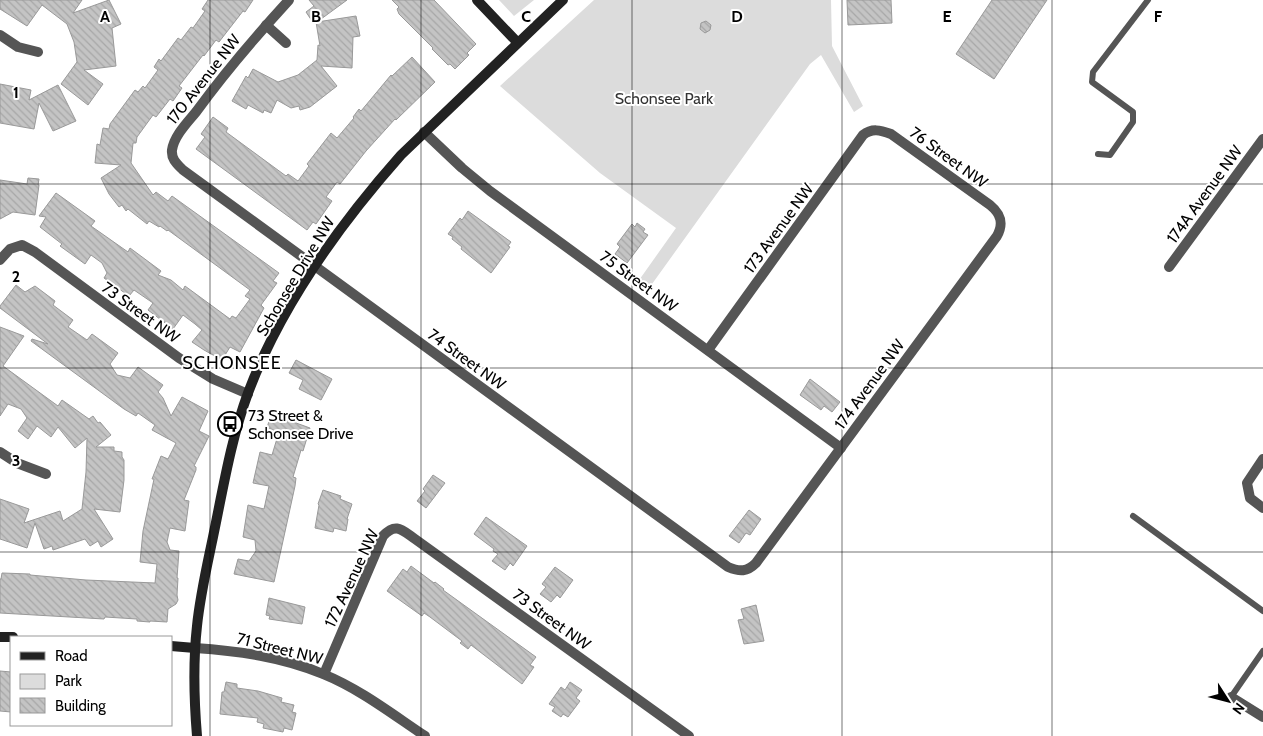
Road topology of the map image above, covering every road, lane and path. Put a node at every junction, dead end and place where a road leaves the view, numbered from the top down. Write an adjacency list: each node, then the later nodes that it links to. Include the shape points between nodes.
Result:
1 (289, 0): 5 (street, 170 Avenue NW)
2 (477, 0): 7 (street)
3 (563, 0): 7 (street, Schonsee Drive NW)
4 (1148, 0): 13 (lane, via 1093,72 1092,82 1133,112 1133,122 1110,155)
5 (266, 25): 8 (street); 14 (street, 170 Avenue NW, via 236,58 179,134)
6 (0, 35): 9 (street, via 18,47)
7 (517, 42): 11 (street, Schonsee Drive NW)
8 (286, 43)
9 (38, 52)
10 (877, 130): 15 (street, 76 Street NW, via 891,134 990,205); 19 (street, 173 Avenue NW, via 863,135)
11 (424, 132): 17 (street, Schonsee Drive NW, via 370,190); 19 (street, 75 Street NW, via 490,191)
12 (1263, 139): 18 (street, 174A Avenue NW)
13 (1098, 154)
14 (172, 156): 17 (street, 74 Street NW, via 183,170)
15 (999, 215): 21 (street, 174 Avenue NW, via 1001,228 998,236)
16 (0, 260): 20 (street, 73 Street NW, via 10,249 22,245 35,252 179,358 213,379)
17 (315, 266): 20 (street, Schonsee Drive NW, via 272,340); 28 (street, 74 Street NW, via 728,567 742,571)
18 (1169, 267)
19 (708, 350): 21 (street, 75 Street NW)
20 (248, 394): 31 (street, Schonsee Drive NW, via 234,437 201,599)
21 (841, 448): 28 (street, 174 Avenue NW)
22 (0, 452): 24 (street, via 17,463)
23 (1263, 459): 25 (street, via 1247,483 1250,498)
24 (46, 474)
25 (1263, 508)
26 (1133, 516): 29 (lane)
27 (397, 528): 33 (street, 172 Avenue NW, via 390,529 383,536); 38 (street, 73 Street NW)
28 (751, 568)
29 (1263, 611)
30 (172, 646): 31 (street, 71 Street NW)
31 (196, 648): 33 (street, 71 Street NW, via 255,654); 36 (street, Schonsee Drive NW)
32 (1263, 651): 34 (lane)
33 (324, 674): 37 (street, 71 Street NW, via 366,696)
34 (1231, 697): 35 (street)
35 (1263, 717)
36 (197, 736)
37 (425, 736)
38 (689, 736)

